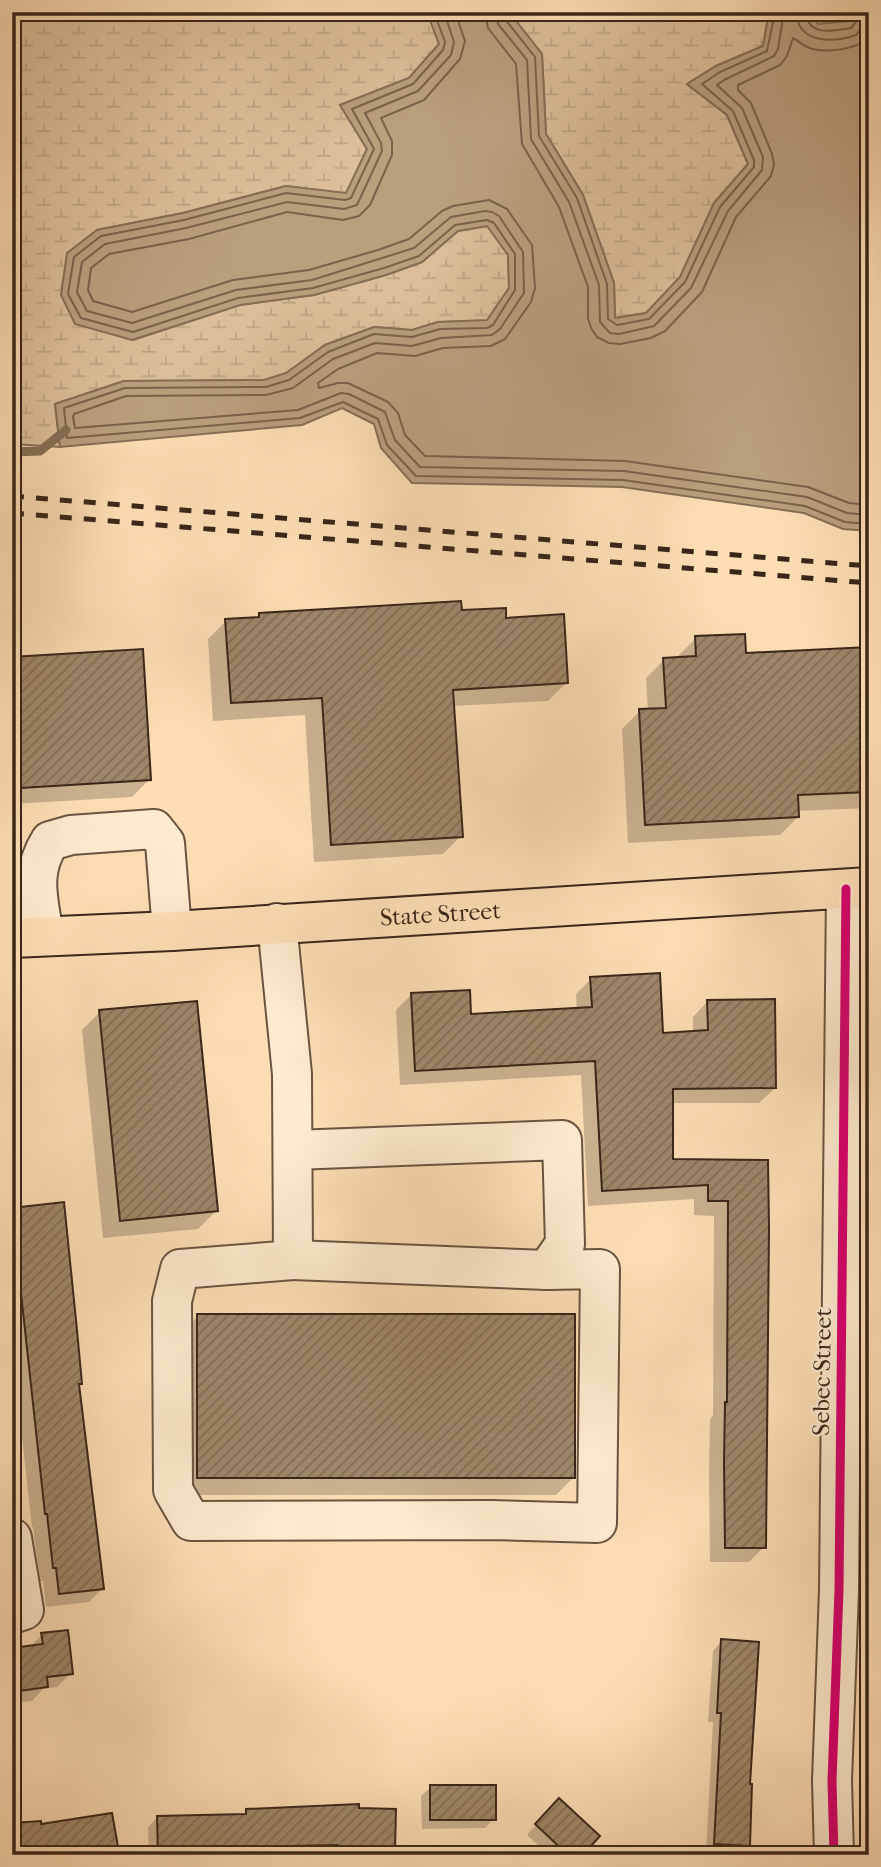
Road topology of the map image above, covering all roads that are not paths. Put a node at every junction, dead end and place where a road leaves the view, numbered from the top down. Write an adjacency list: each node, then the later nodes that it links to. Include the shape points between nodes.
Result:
1 (858, 888): 2 (main road, State Street); 9 (street, Sebec Street)
2 (277, 923): 3 (main road, State Street); 5 (street, via 292,1074)
3 (172, 931): 4 (main road, State Street); 4 (street, via 165,843 154,829 71,835 50,841 36,874)
4 (28, 937)
5 (293, 1150): 6 (street); 7 (street, via 562,1140 565,1244)
6 (293, 1260): 7 (street); 7 (street, via 180,1269 172,1301 173,1490 191,1521 597,1523 600,1269)
7 (547, 1270)
8 (12, 1538): 10 (street, via 24,1610)
9 (854, 1590): 11 (street, Sebec Street, via 832,1782)
10 (12, 1614)
11 (834, 1855)

